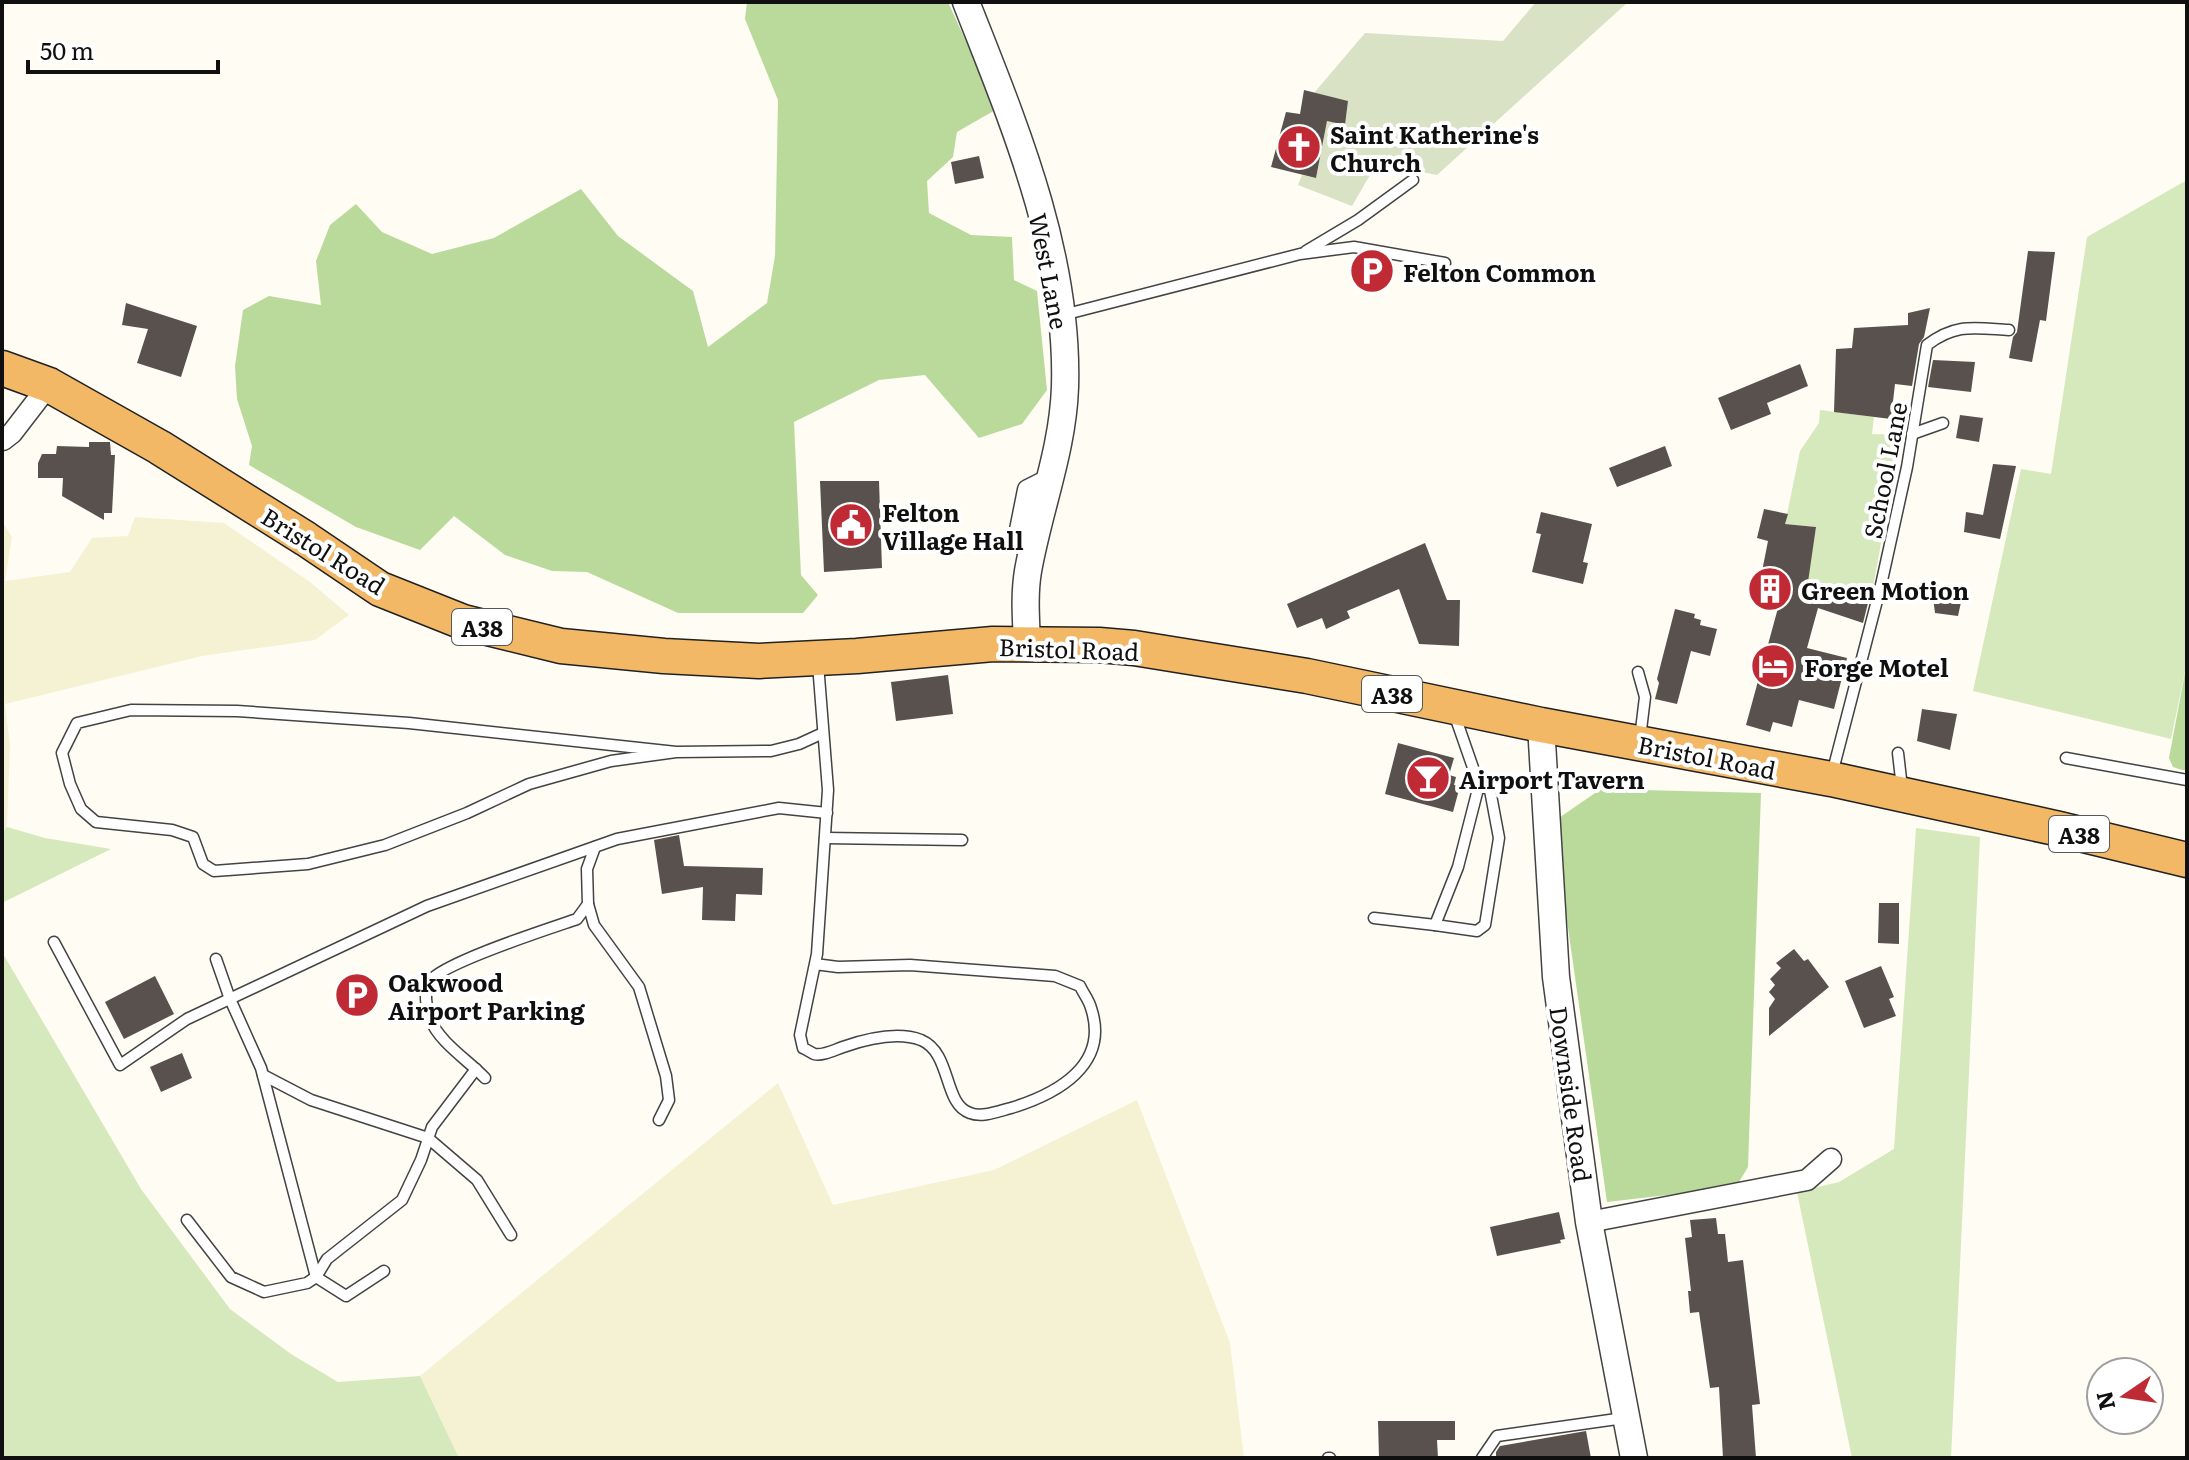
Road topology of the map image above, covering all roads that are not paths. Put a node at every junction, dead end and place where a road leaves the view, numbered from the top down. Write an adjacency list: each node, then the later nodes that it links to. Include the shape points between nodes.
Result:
1 (966, 2): 5 (street, West Lane, via 1034,192)
2 (1413, 180): 3 (lane)
3 (1300, 254): 4 (lane, via 1354,247); 5 (lane)
4 (1445, 263)
5 (1063, 315): 12 (street, West Lane, via 1065,388 1058,452 1028,572)
6 (2009, 330): 10 (lane, School Lane, via 1961,328 1927,345)
7 (2, 368): 8 (highway, Bristol Road / A38)
8 (49, 385): 11 (street); 13 (highway, Bristol Road / A38, via 159,447 380,589 463,622 561,646 759,661)
9 (1943, 423): 10 (lane)
10 (1912, 434): 22 (lane, School Lane, via 1881,585)
11 (2, 441)
12 (1027, 643): 13 (highway, Bristol Road / A38); 15 (highway, Bristol Road / A38, via 1134,648)
13 (818, 658): 17 (lane)
14 (1638, 672): 18 (lane, via 1645,697)
15 (1451, 706): 16 (highway, Bristol Road / A38); 24 (lane)
16 (1541, 725): 18 (highway, Bristol Road / A38); 45 (street, Downside Road, via 1556,977)
17 (823, 733): 19 (lane, via 771,751); 26 (lane)
18 (1638, 744): 22 (highway, Bristol Road / A38)
19 (676, 752): 19 (lane, via 409,723 131,710 77,723 62,753 81,809 96,822 193,837 203,864 214,871 308,864 385,845 529,784 611,761)
20 (1898, 753): 25 (lane)
21 (2066, 758): 23 (lane)
22 (1831, 779): 25 (highway, Bristol Road / A38)
23 (2187, 780)
24 (1479, 785): 33 (lane, via 1458,867); 33 (lane, via 1490,790 1499,838 1485,925 1477,931)
25 (1903, 794): 30 (highway, Bristol Road / A38)
26 (827, 813): 27 (lane); 29 (lane, via 779,808)
27 (825, 838): 28 (lane); 36 (lane)
28 (962, 840)
29 (595, 847): 31 (lane, via 587,869); 37 (lane, via 427,906)
30 (2187, 860)
31 (588, 904): 38 (lane, via 577,919 454,964 426,986 431,1020 448,1045); 41 (lane, via 594,925 639,987 666,1076 669,1100)
32 (1374, 918): 33 (lane)
33 (1435, 925)
34 (54, 942): 37 (lane, via 120,1065 187,1019)
35 (216, 959): 37 (lane)
36 (815, 964): 36 (lane, via 800,1035 803,1048 813,1054 872,1038 920,1040 934,1050 961,1109 972,1115 1055,1091 1090,1056 1095,1033 1091,1008 1080,986 1055,976)
37 (230, 999): 39 (lane)
38 (476, 1069): 40 (lane); 42 (lane)
39 (263, 1075): 42 (lane, via 311,1100); 48 (lane)
40 (485, 1078)
41 (659, 1120)
42 (428, 1138): 46 (lane, via 477,1180); 48 (lane, via 402,1200 327,1259)
43 (1831, 1159): 45 (street, via 1807,1180)
44 (187, 1220): 48 (lane, via 231,1277 264,1292)
45 (1589, 1222): 49 (street, Downside Road)
46 (511, 1235)
47 (384, 1271): 48 (lane, via 346,1296)
48 (316, 1277)
49 (1626, 1418): 50 (lane, via 1497,1436); 51 (street, Downside Road)
50 (1482, 1458)
51 (1634, 1458)

